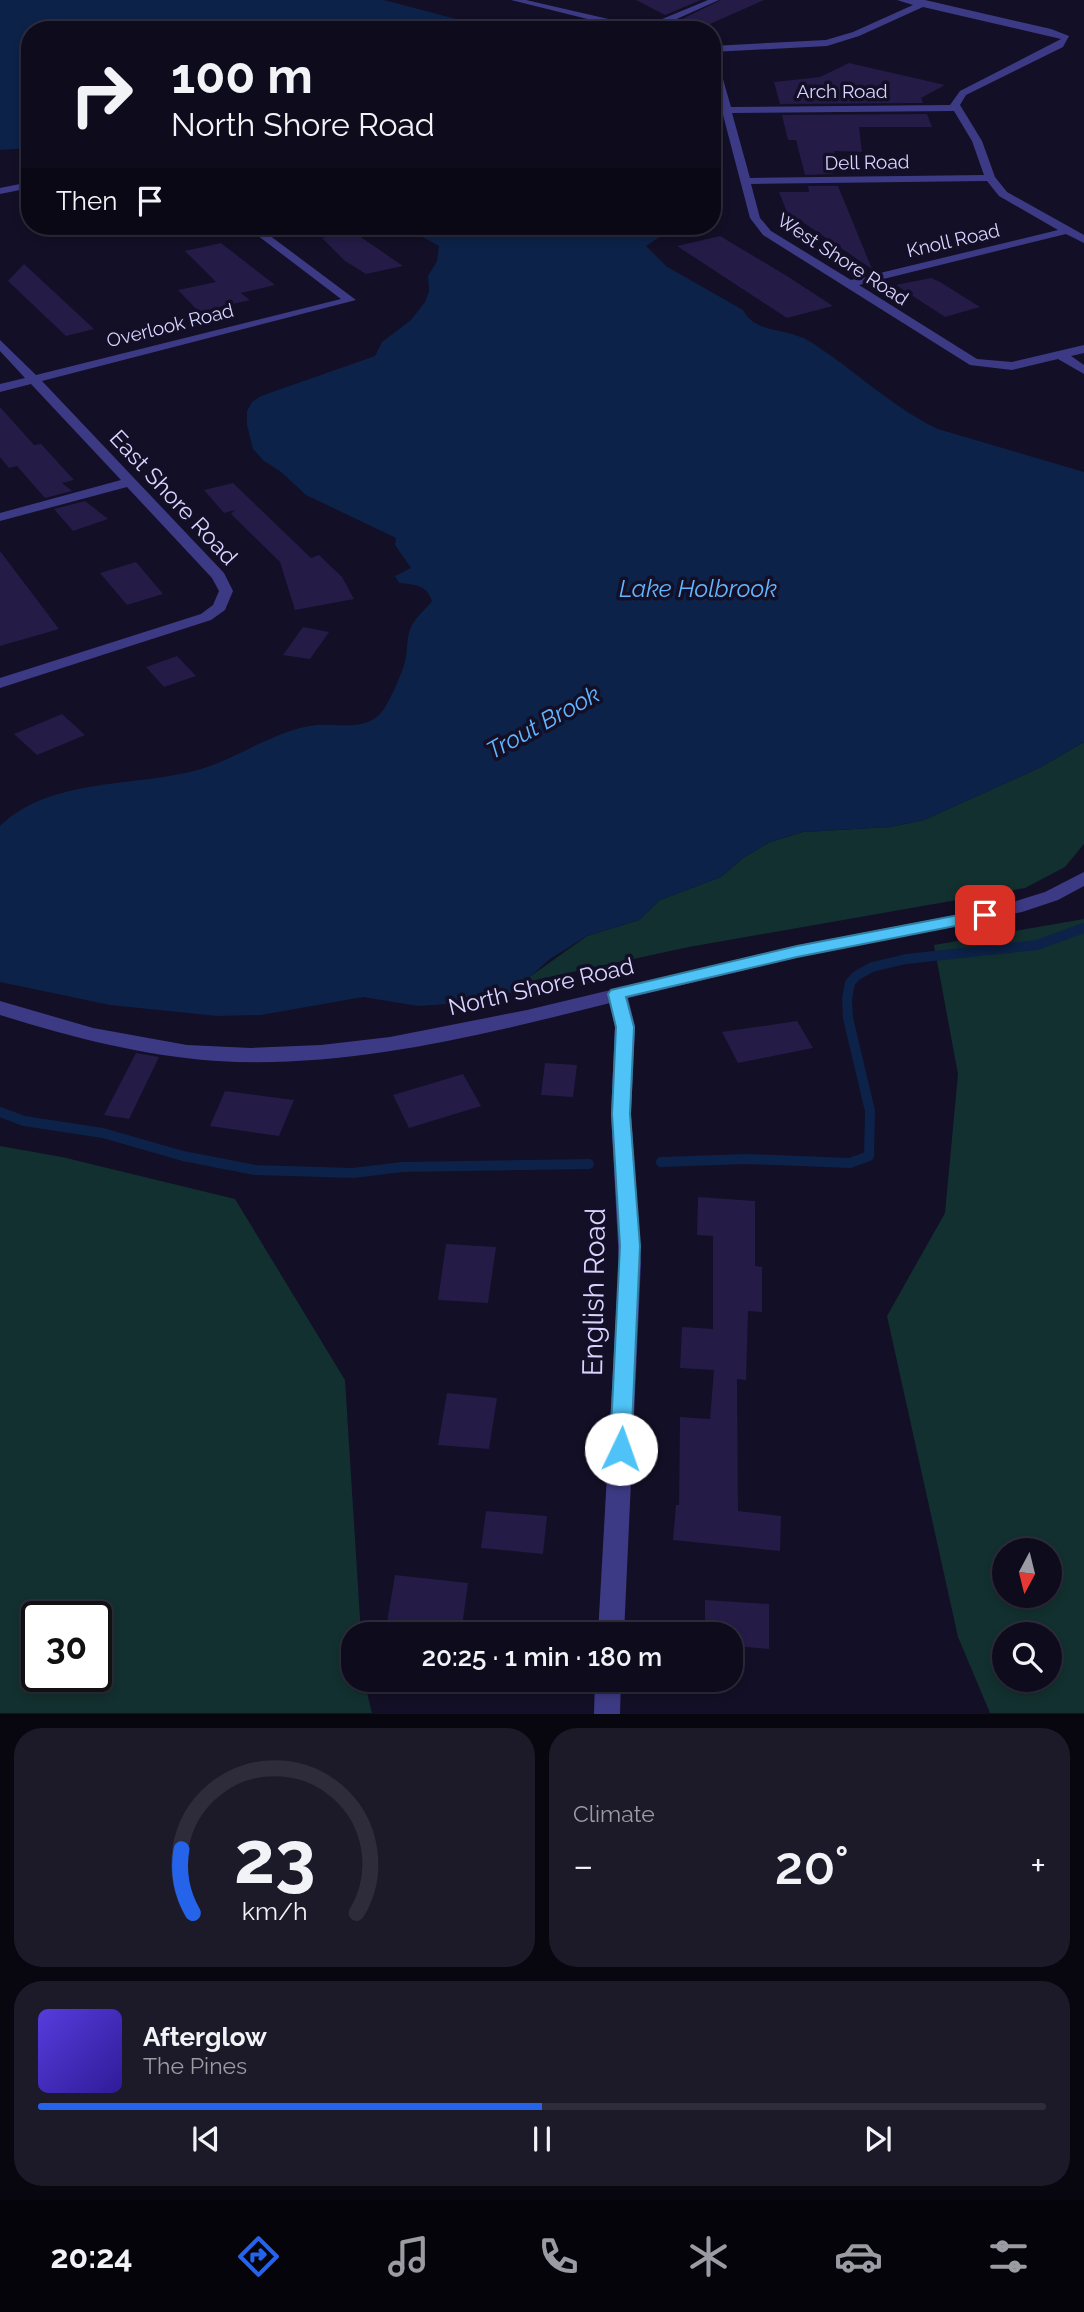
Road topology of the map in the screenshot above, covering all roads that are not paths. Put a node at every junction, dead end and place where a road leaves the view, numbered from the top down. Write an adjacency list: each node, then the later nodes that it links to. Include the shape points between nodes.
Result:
1 (514, 0): 5 (street)
2 (715, 0): 6 (street)
3 (901, 0): 4 (street)
4 (927, 2): 7 (street, via 827,43); 9 (street, via 1056,33 1066,40 963,93 956,99)
5 (605, 21)
6 (665, 21)
7 (721, 51)
8 (721, 85): 10 (street, West Shore Road)
9 (956, 108): 10 (street, Arch Road); 11 (street, via 977,141)
10 (728, 110): 12 (street, West Shore Road)
11 (990, 178): 12 (street, Dell Road); 15 (street, via 1009,199)
12 (745, 181): 18 (street, West Shore Road, via 761,227)
13 (21, 187): 14 (street)
14 (0, 191)
15 (1066, 231): 17 (street); 18 (street, Knoll Road)
16 (262, 235): 23 (street, Overlook Road, via 350,300)
17 (1084, 240)
18 (849, 284): 21 (street, West Shore Road, via 960,355 989,366)
19 (0, 344): 23 (street, East Shore Road)
20 (1084, 349): 21 (street)
21 (1061, 355): 22 (street)
22 (1084, 370)
23 (34, 379): 24 (street, Overlook Road); 25 (street, East Shore Road)
24 (0, 388)
25 (129, 482): 26 (street); 27 (street, East Shore Road, via 219,576 226,591 224,602 195,621)
26 (0, 517)
27 (0, 683)
28 (1084, 878): 29 (street, North Shore Road, via 1007,911 797,951)
29 (617, 994): 30 (street, North Shore Road, via 415,1038 254,1055 148,1047); 31 (street, English Road, via 625,1027 621,1114 630,1264)
30 (0, 1008)
31 (612, 1622)
32 (608, 1692): 33 (street)
33 (607, 1713)

